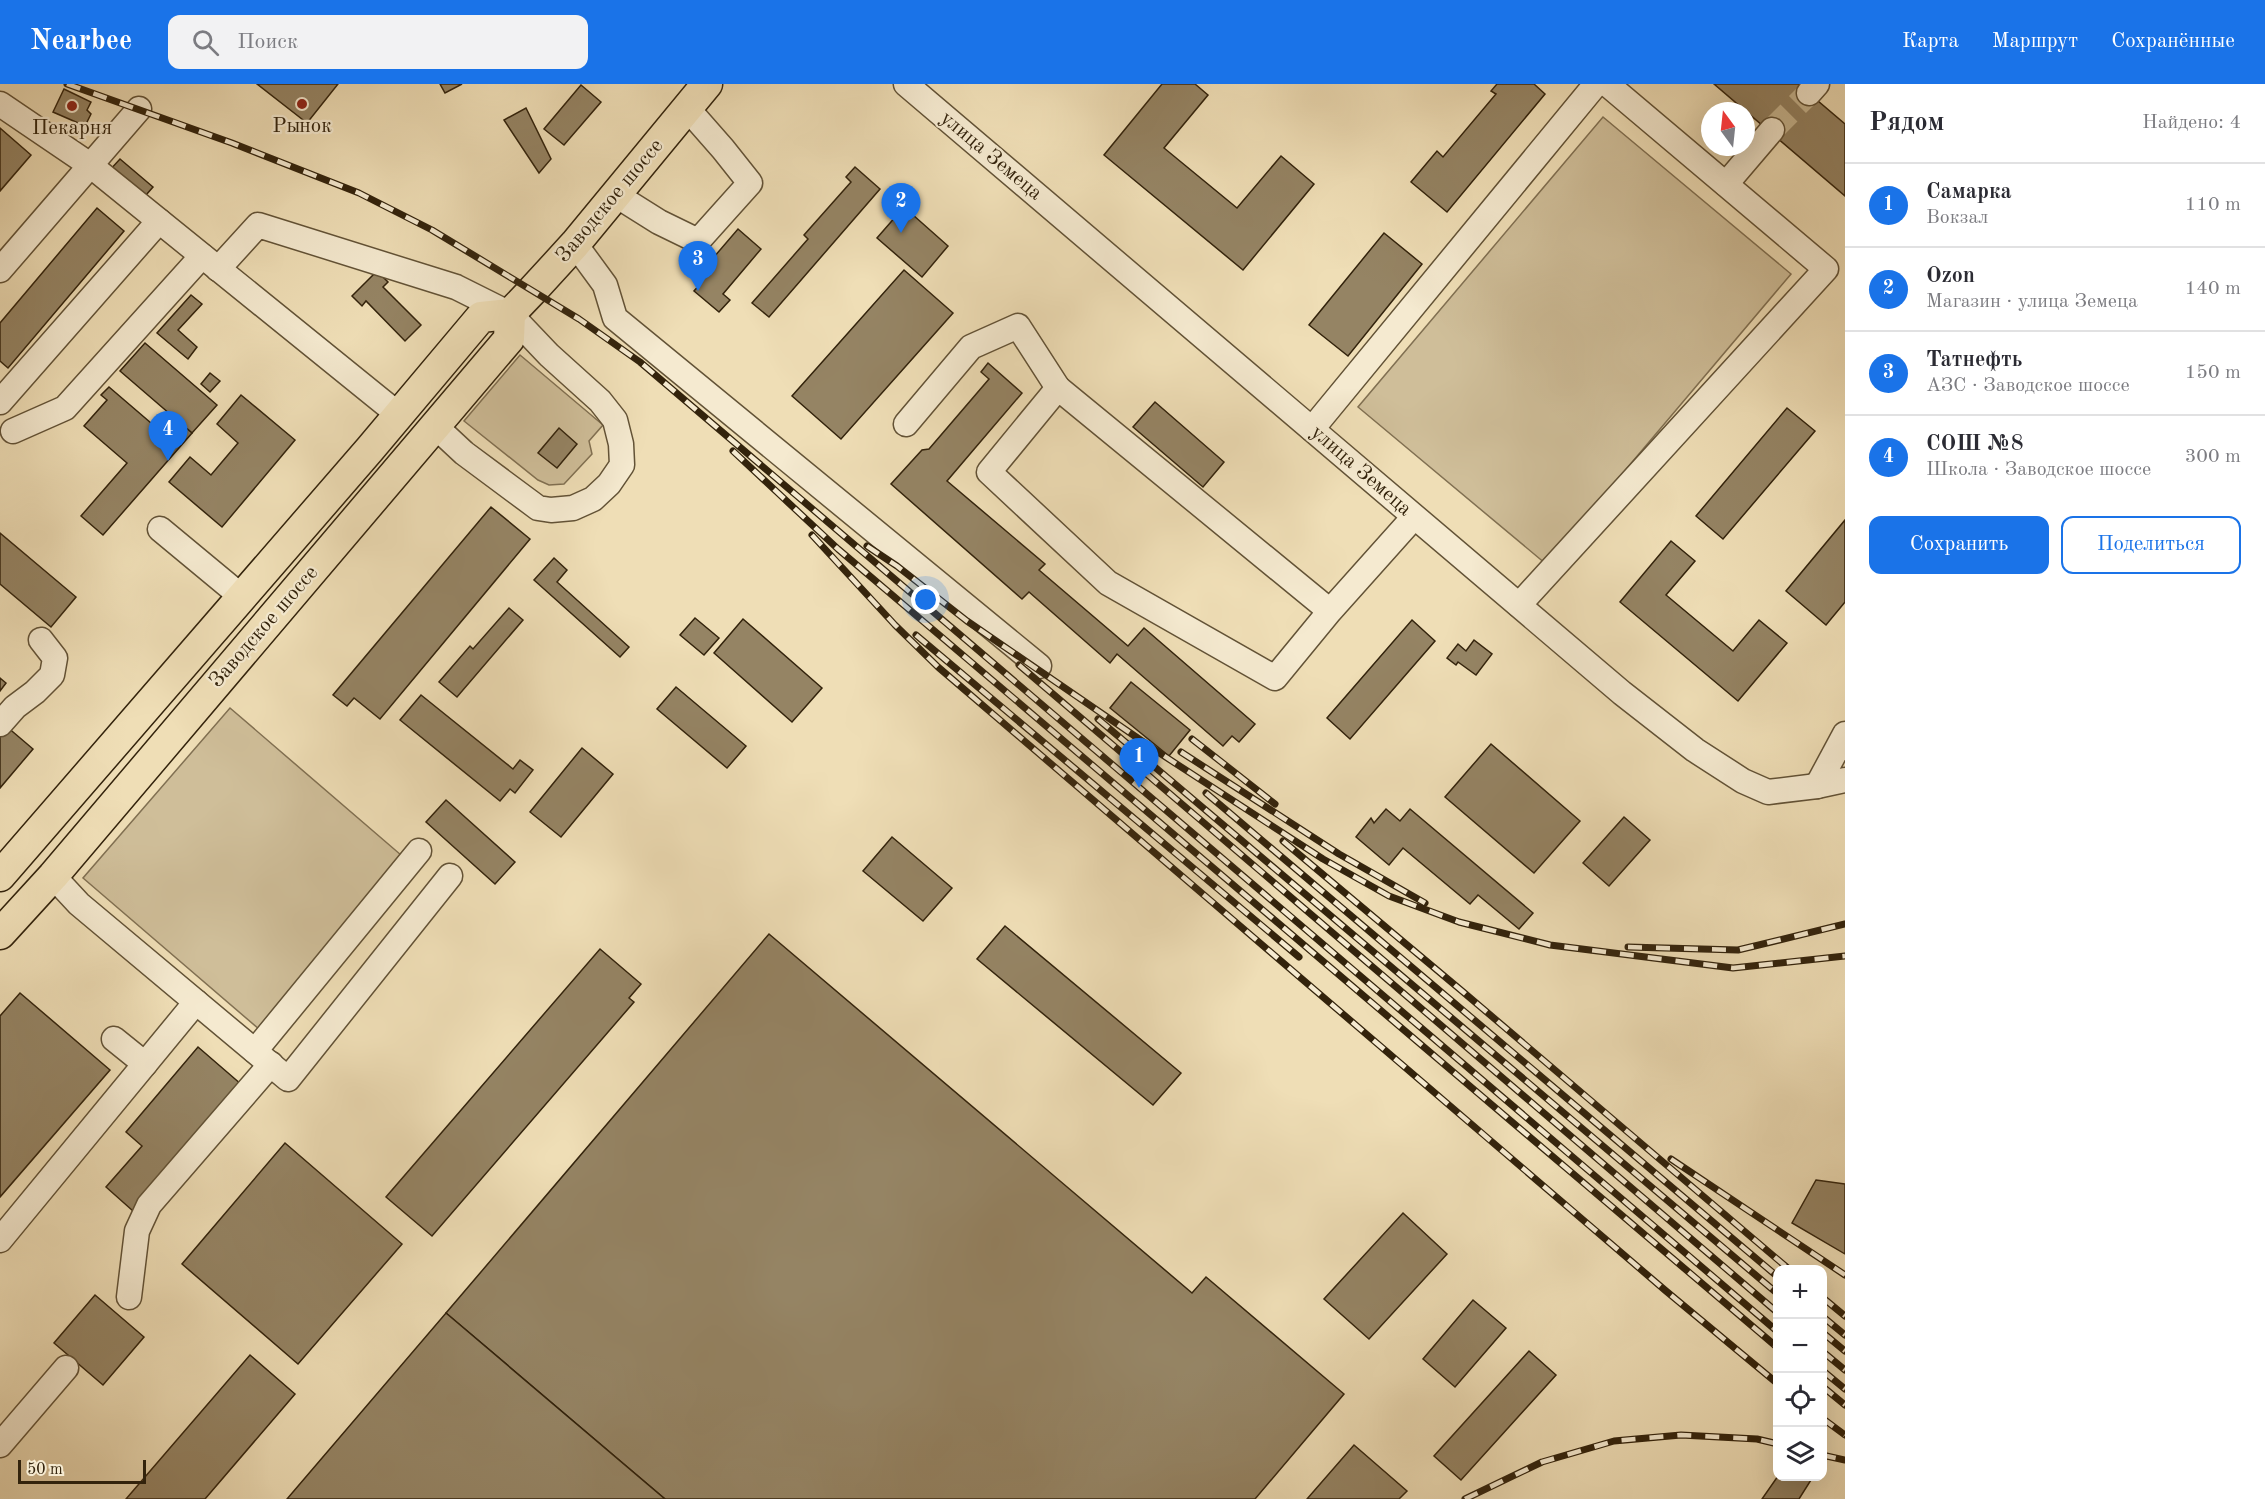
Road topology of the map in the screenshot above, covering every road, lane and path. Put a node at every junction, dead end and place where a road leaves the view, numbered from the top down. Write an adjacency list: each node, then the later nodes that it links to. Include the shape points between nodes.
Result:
1 (706, 84): 6 (main road, Заводское шоссе)
2 (906, 84): 22 (street, улица Земеца)
3 (1596, 84): 22 (street)
4 (1607, 84): 10 (street)
5 (0, 104): 9 (street)
6 (687, 108): 11 (main road, Заводское шоссе); 11 (street, via 750,183 698,241)
7 (139, 109): 9 (street)
8 (1772, 130): 10 (street)
9 (90, 165): 12 (street); 15 (street)
10 (1726, 184): 27 (street, via 1826,269)
11 (616, 195): 13 (main road, Заводское шоссе)
12 (159, 221): 14 (street); 18 (street)
13 (575, 244): 16 (main road, Заводское шоссе); 30 (street, via 604,285 615,318)
14 (210, 262): 16 (street, via 258,225 456,287); 19 (street); 23 (street, via 65,408)
15 (0, 270)
16 (510, 314): 19 (main road, Заводское шоссе, via 481,317); 21 (main road, Заводское шоссе, via 509,339); 21 (street, via 615,420 622,465 593,499 573,508 538,508 464,453)
17 (1058, 388): 20 (street, via 1018,326 971,347); 28 (street); 28 (street, via 989,472 1108,583 1275,678)
18 (0, 402)
19 (399, 415): 26 (main road, Заводское шоссе)
20 (906, 424)
21 (435, 426): 37 (main road, Заводское шоссе)
22 (1312, 429): 24 (street, улица Земеца)
23 (4, 432)
24 (1414, 516): 27 (street, улица Земеца); 28 (street)
25 (160, 530): 26 (street)
26 (242, 597): 36 (main road, Заводское шоссе)
27 (1519, 605): 34 (street, улица Земеца, via 1622,693 1695,750 1743,781 1768,792)
28 (1330, 611)
29 (41, 640): 31 (street, via 55,658 52,675)
30 (1039, 666)
31 (0, 724)
32 (1845, 734): 34 (street)
33 (1845, 780): 34 (street, улица Земеца)
34 (1817, 786)
35 (419, 851): 42 (street)
36 (0, 876)
37 (53, 876): 39 (main road, Заводское шоссе); 40 (street, via 78,904)
38 (450, 876): 42 (street, via 288,1079)
39 (0, 934)
40 (196, 1002): 42 (street); 43 (street)
41 (114, 1039): 43 (street)
42 (263, 1058): 45 (street, via 149,1205 136,1238)
43 (145, 1064): 44 (street)
44 (0, 1240)
45 (129, 1297)
46 (66, 1368): 47 (street)
47 (0, 1445)

